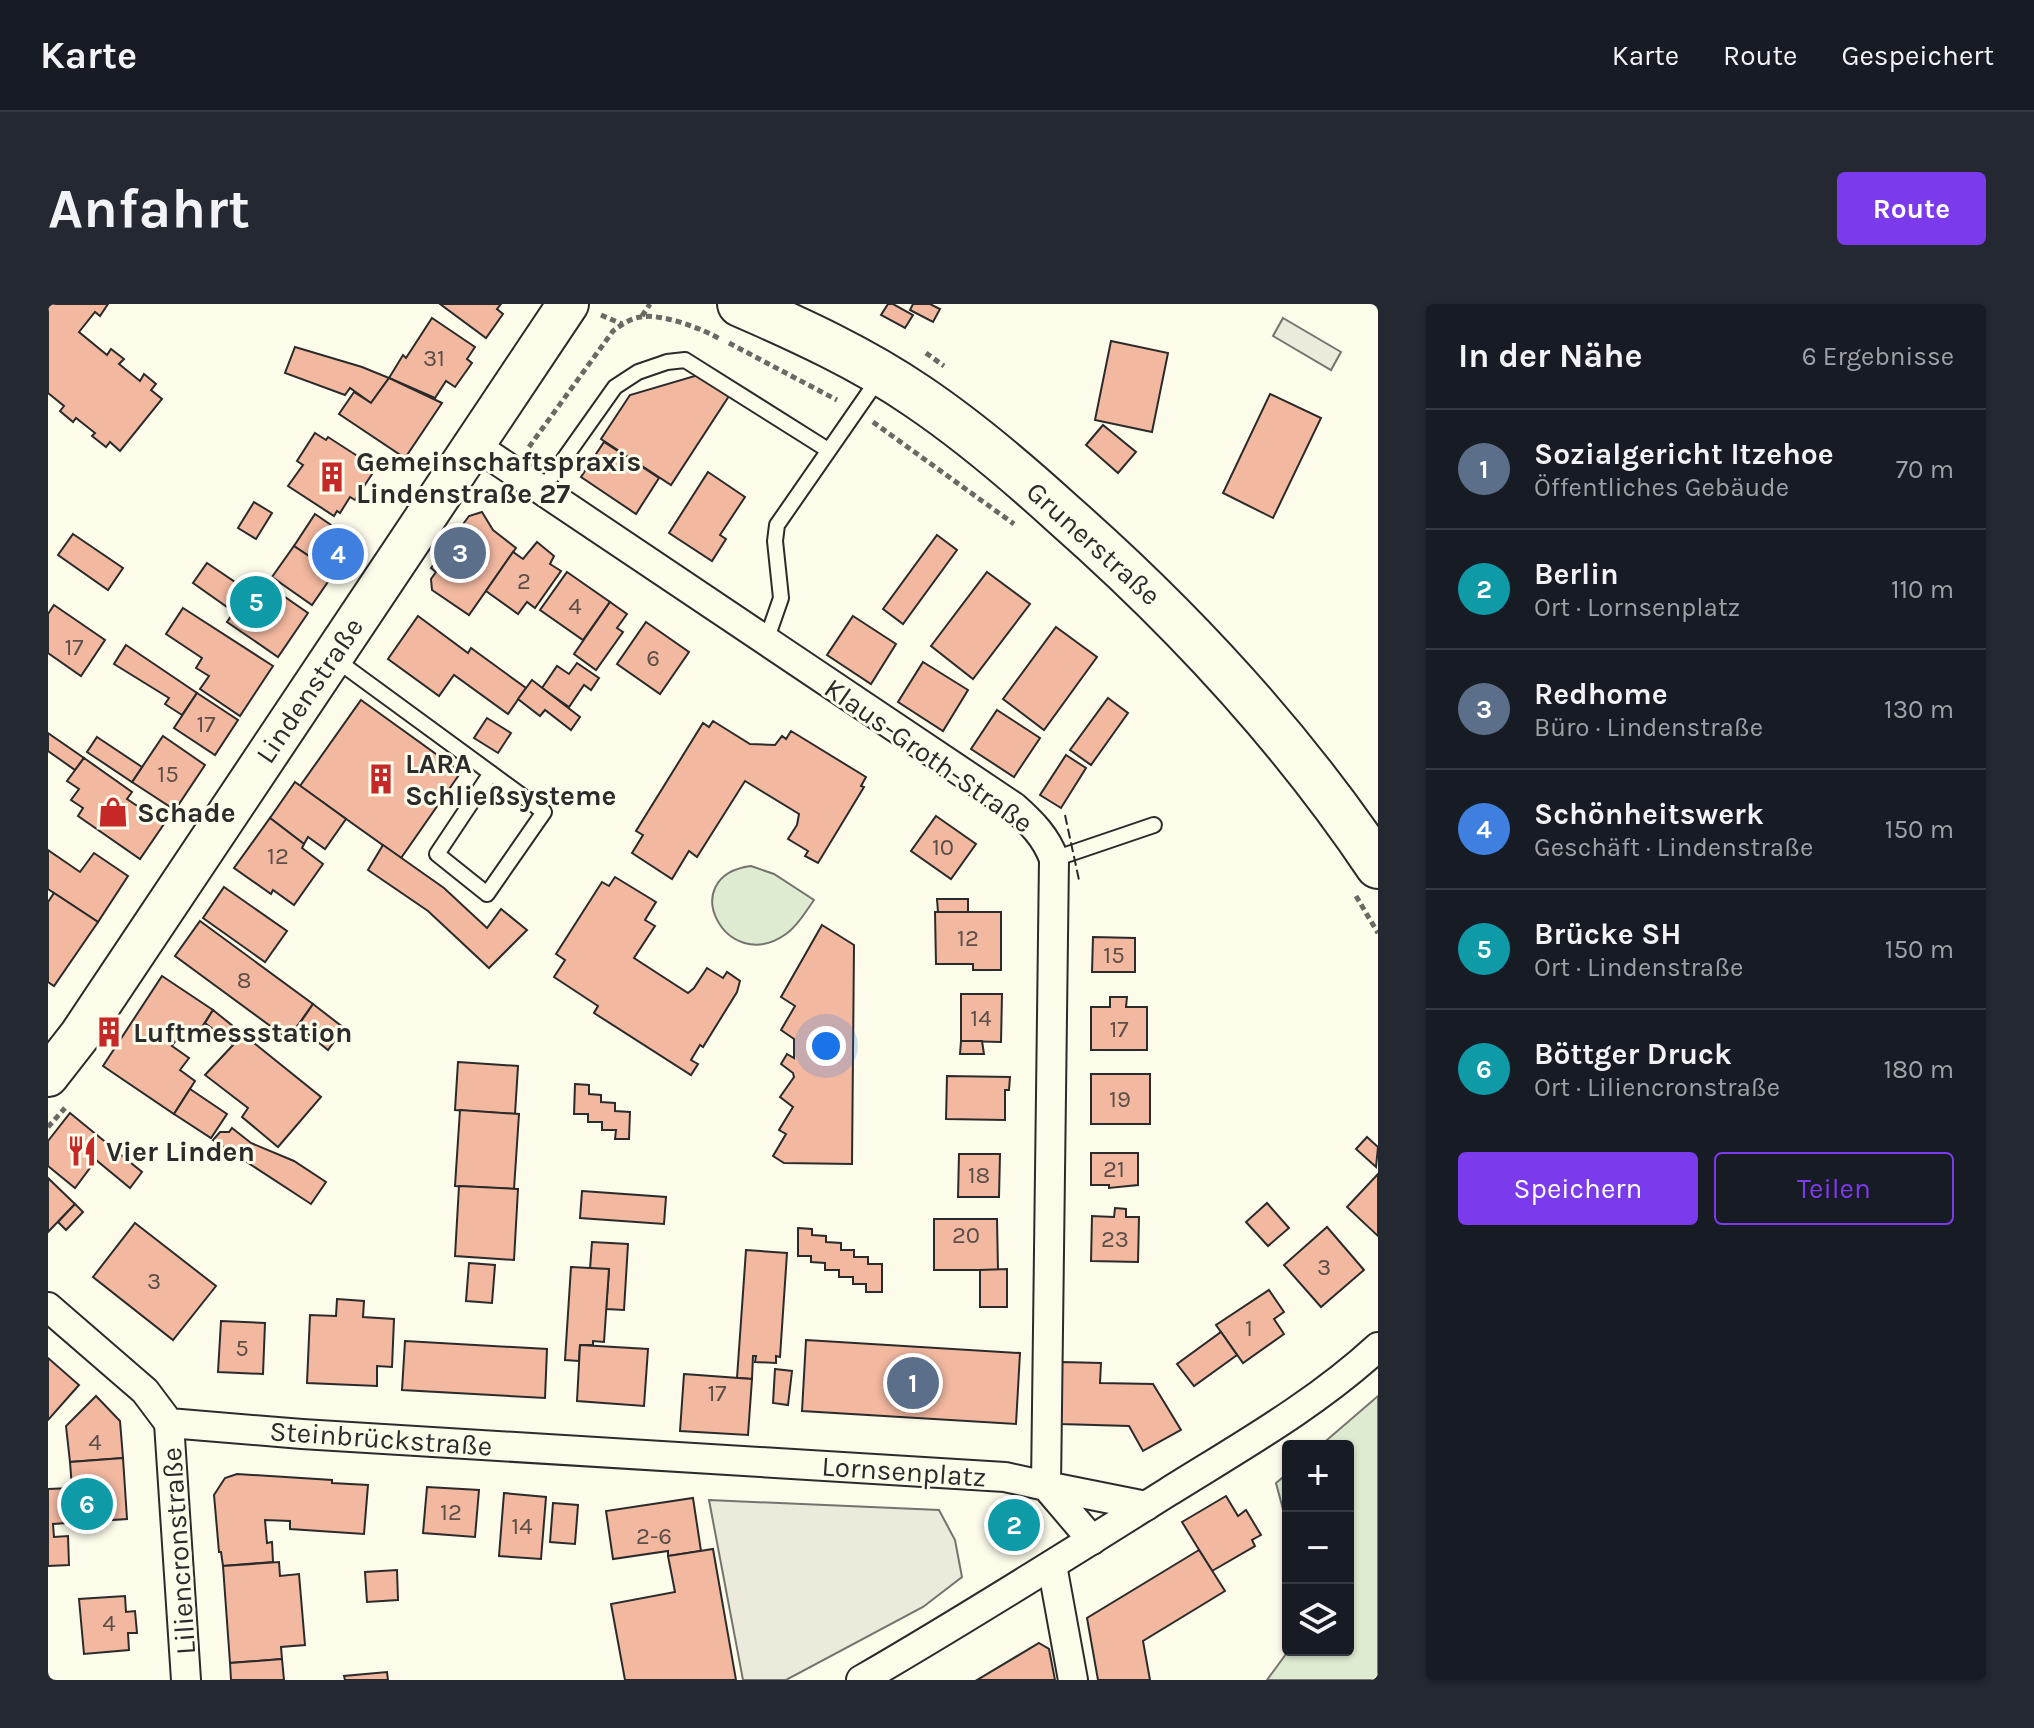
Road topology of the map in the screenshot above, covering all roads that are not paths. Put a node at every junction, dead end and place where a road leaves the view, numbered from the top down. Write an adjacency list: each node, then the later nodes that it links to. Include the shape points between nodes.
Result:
1 (568, 304): 4 (main road, Lindenstraße)
2 (740, 304): 3 (main road, Grunerstraße)
3 (882, 374): 5 (lane); 12 (main road, Grunerstraße, via 1001,460 1170,613 1268,722)
4 (473, 444): 6 (street, Klaus-Groth-Straße); 8 (main road, Lindenstraße)
5 (828, 450): 6 (lane, via 685,360 667,362 615,387); 7 (lane, via 777,525 781,598)
6 (542, 490): 7 (street, Klaus-Groth-Straße)
7 (766, 641): 11 (street, Klaus-Groth-Straße, via 1014,807 1039,830)
8 (331, 657): 9 (lane); 13 (main road, Lindenstraße)
9 (491, 773): 9 (lane, via 544,812 487,894 437,854)
10 (1154, 825): 11 (lane)
11 (1054, 859): 18 (street, Klaus-Groth-Straße)
12 (1364, 875)
13 (48, 1076)
14 (48, 1307): 16 (street, via 145,1391)
15 (1378, 1347): 19 (street, via 1296,1412)
16 (169, 1423): 17 (street, Steinbrückstraße); 22 (street, Liliencronstraße)
17 (761, 1461): 18 (street, Lornsenplatz, via 1005,1477)
18 (1046, 1486): 19 (street, Lornsenplatz); 20 (street)
19 (1146, 1506): 20 (street)
20 (1092, 1540): 21 (street)
21 (1052, 1565): 23 (street); 24 (street)
22 (186, 1680)
23 (861, 1680)
24 (1073, 1680)

